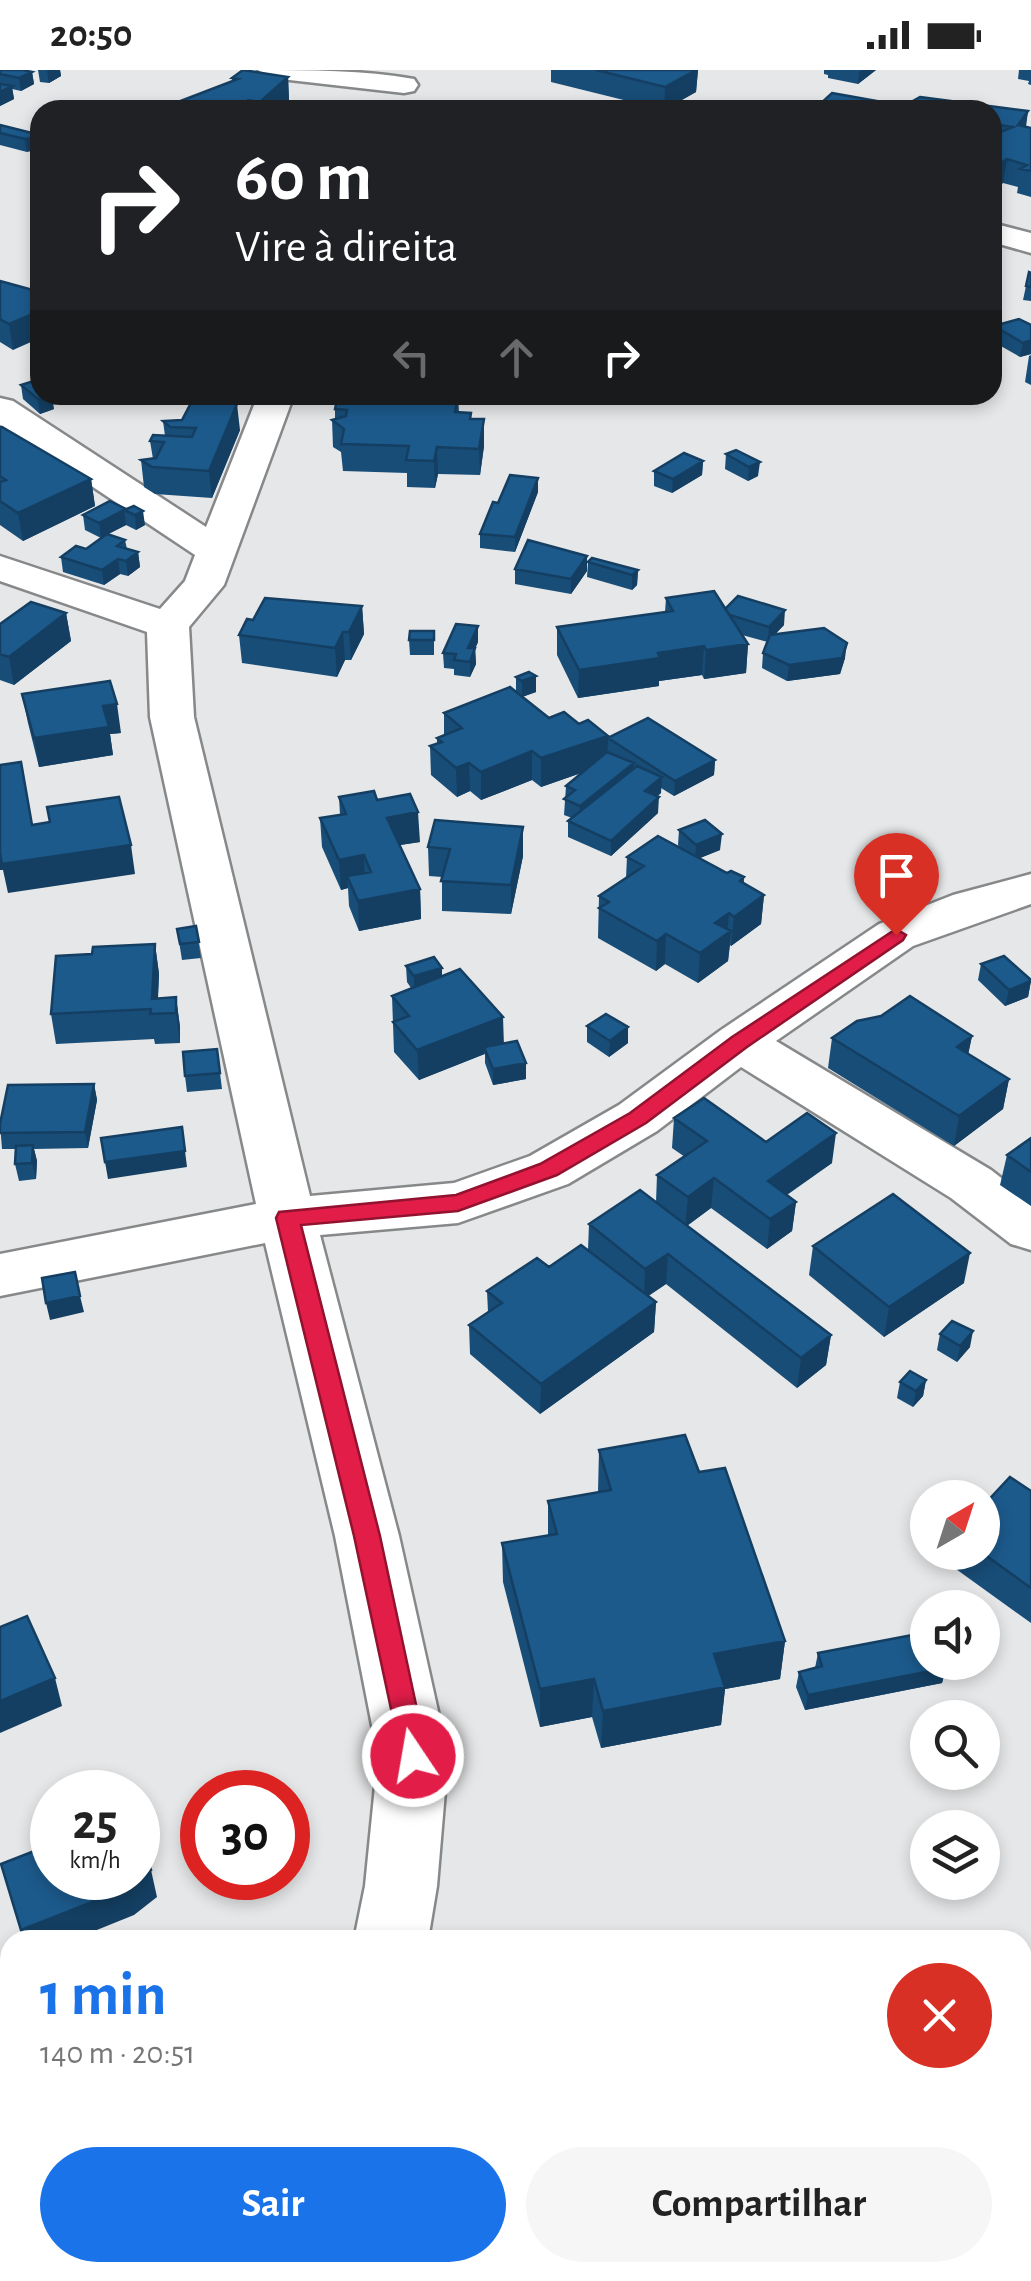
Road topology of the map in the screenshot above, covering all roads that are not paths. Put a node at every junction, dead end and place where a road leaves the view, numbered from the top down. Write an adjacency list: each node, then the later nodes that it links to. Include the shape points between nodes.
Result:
1 (272, 70): 2 (street)
2 (403, 88)
3 (1002, 235): 4 (street)
4 (1031, 243)
5 (272, 405): 7 (street)
6 (0, 409): 7 (street)
7 (216, 550): 9 (street, via 204,586)
8 (0, 568): 9 (street)
9 (168, 625): 12 (street, via 172,717)
10 (1031, 888): 11 (street, via 896,935)
11 (740, 1042): 12 (street, via 638,1118 548,1170 458,1203); 13 (street, via 971,1184)
12 (287, 1218): 14 (street); 15 (street, via 367,1536 413,1756)
13 (1031, 1230)
14 (0, 1275)
15 (393, 1930)

